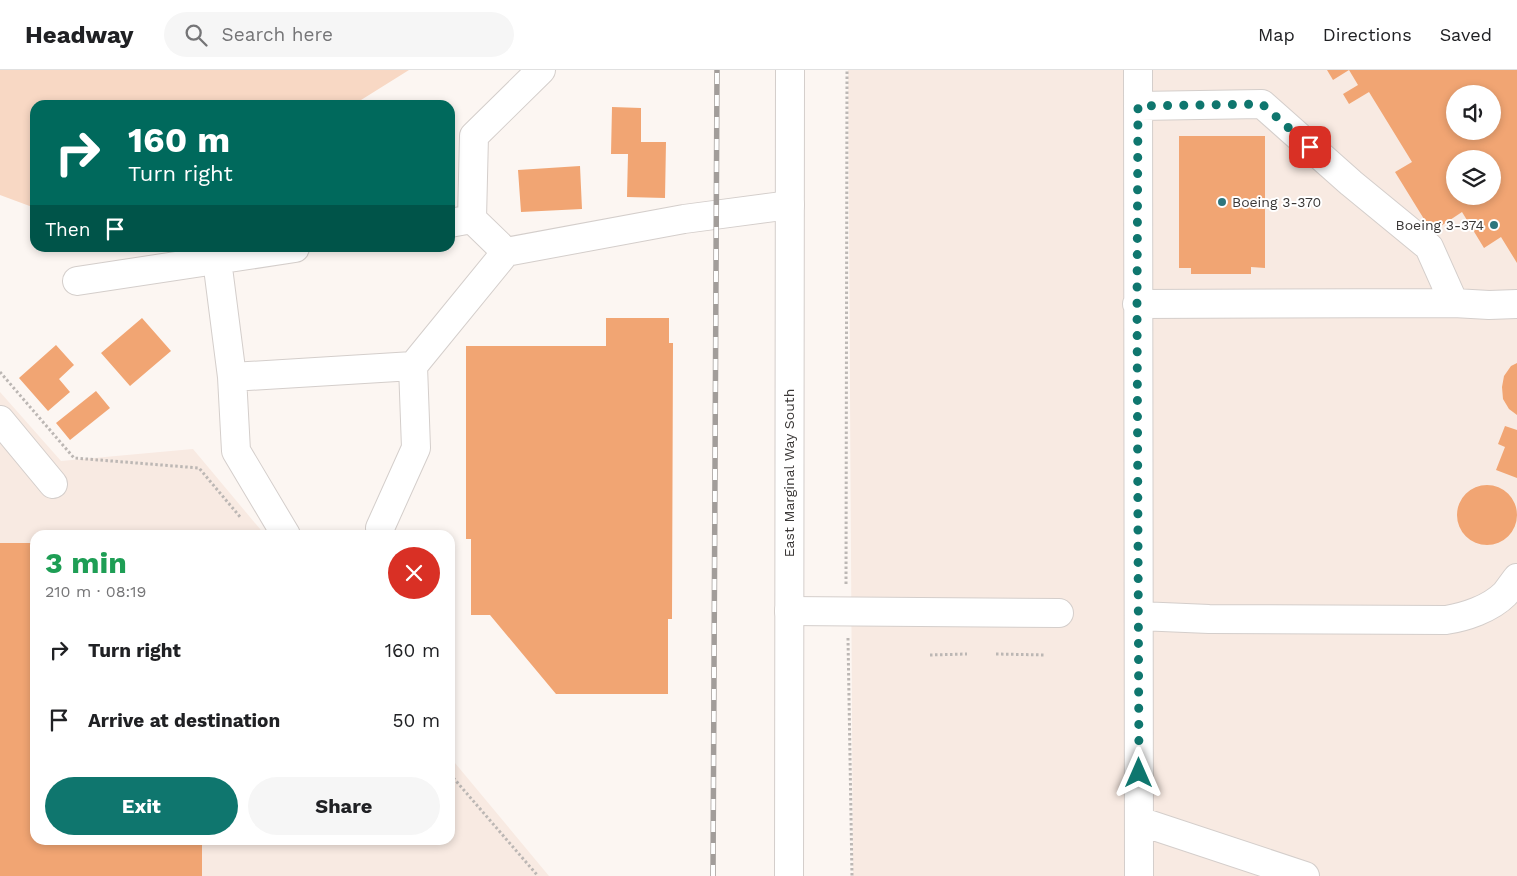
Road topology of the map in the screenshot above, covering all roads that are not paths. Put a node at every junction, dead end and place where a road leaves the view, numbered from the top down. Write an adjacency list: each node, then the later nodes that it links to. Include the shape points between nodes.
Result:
1 (541, 70): 6 (main road, via 474,136)
2 (790, 70): 5 (main road, East Marginal Way South)
3 (1138, 70): 4 (main road)
4 (1138, 106): 11 (main road, via 1262,104 1429,247); 12 (main road)
5 (790, 206): 8 (main road, via 684,219); 21 (main road, East Marginal Way South)
6 (461, 221): 8 (main road)
7 (269, 252): 9 (main road)
8 (506, 252): 14 (main road)
9 (217, 260): 10 (main road); 15 (main road)
10 (77, 281)
11 (1454, 303): 12 (main road); 13 (main road)
12 (1137, 304): 23 (main road)
13 (1517, 304)
14 (413, 366): 15 (main road); 18 (main road, via 416,448)
15 (232, 377): 19 (main road, via 236,451)
16 (0, 420): 17 (main road)
17 (54, 484)
18 (380, 528)
19 (283, 530)
20 (1517, 578): 23 (main road, via 1504,595 1488,605 1462,617 1434,621 1209,620)
21 (789, 611): 22 (main road); 25 (main road, East Marginal Way South)
22 (1059, 612)
23 (1139, 616): 24 (main road)
24 (1140, 821): 26 (main road); 27 (main road)
25 (789, 876)
26 (1139, 876)
27 (1305, 876)

